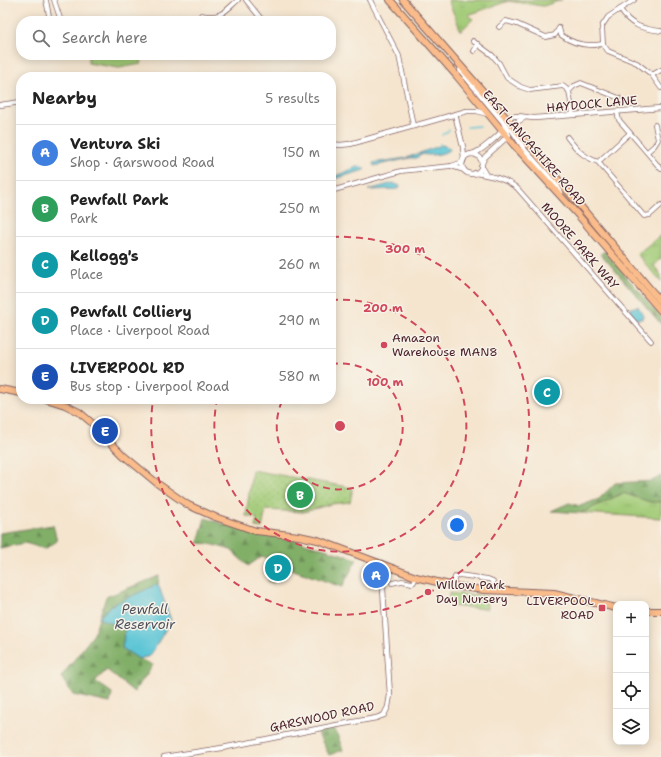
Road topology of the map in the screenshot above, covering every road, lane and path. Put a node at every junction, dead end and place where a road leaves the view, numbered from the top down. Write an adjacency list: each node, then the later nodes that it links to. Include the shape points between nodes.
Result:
1 (46, 0): 11 (street)
2 (54, 0): 12 (street)
3 (238, 0): 14 (street, via 222,14)
4 (246, 0): 15 (street)
5 (370, 0): 37 (street, via 399,56)
6 (390, 0): 26 (highway, EAST LANCASHIRE ROAD)
7 (403, 0): 39 (highway, EAST LANCASHIRE ROAD, via 444,47)
8 (634, 0): 9 (street)
9 (620, 10): 17 (street, via 625,18 643,29); 20 (street, via 608,17 602,26)
10 (201, 15): 13 (street)
11 (49, 16)
12 (59, 16)
13 (206, 16)
14 (214, 16)
15 (259, 16)
16 (499, 27): 20 (street, via 506,21 546,38 555,35 559,28 561,35 569,40 592,46)
17 (661, 31)
18 (473, 41): 19 (street)
19 (478, 44): 21 (street); 25 (street, via 496,59 504,74 516,85 530,90 563,86)
20 (602, 44): 23 (street, via 608,51 637,63)
21 (474, 51)
22 (661, 70): 23 (street)
23 (652, 75): 24 (street)
24 (661, 88)
25 (569, 91): 27 (street, via 581,83); 35 (street)
26 (474, 97): 31 (street, via 474,105); 34 (highway, EAST LANCASHIRE ROAD)
27 (620, 98)
28 (16, 103): 29 (street)
29 (0, 105)
30 (661, 108): 32 (street, HAYDOCK LANE)
31 (467, 111): 33 (street); 34 (street)
32 (617, 112): 35 (street, HAYDOCK LANE); 41 (street, via 619,120)
33 (455, 114): 37 (street); 45 (street)
34 (487, 114): 39 (highway, EAST LANCASHIRE ROAD)
35 (573, 115): 36 (street, HAYDOCK LANE)
36 (524, 118): 39 (street, HAYDOCK LANE, via 519,115 513,116); 40 (street)
37 (413, 125): 44 (street, via 350,144)
38 (655, 125): 46 (street, via 658,140)
39 (505, 126): 40 (highway, EAST LANCASHIRE ROAD); 42 (highway, EAST LANCASHIRE ROAD); 47 (street, via 480,151)
40 (512, 128): 42 (street); 57 (street, via 525,150 558,187); 59 (highway, EAST LANCASHIRE ROAD)
41 (630, 133): 46 (street); 49 (street)
42 (508, 137): 50 (street, via 485,157); 57 (highway, EAST LANCASHIRE ROAD)
43 (567, 137): 49 (street, via 578,151)
44 (336, 145)
45 (463, 147): 47 (street); 48 (street)
46 (647, 152): 52 (street)
47 (471, 155): 48 (street); 50 (street, via 477,156)
48 (463, 161): 51 (street); 53 (street)
49 (598, 162): 58 (street, via 644,216 650,215)
50 (481, 164): 54 (street); 55 (street)
51 (451, 166): 53 (street); 56 (street, via 401,171)
52 (661, 169)
53 (464, 170): 54 (street)
54 (475, 173): 55 (street, MOORE PARK WAY)
55 (486, 175): 61 (street, MOORE PARK WAY, via 507,181 517,188)
56 (336, 190)
57 (561, 196): 60 (highway, EAST LANCASHIRE ROAD)
58 (661, 205)
59 (661, 302)
60 (661, 311)
61 (651, 341)
62 (0, 389): 63 (highway)
63 (16, 392)
64 (60, 404): 65 (highway, via 84,415 130,461 194,508 246,528 318,540)
65 (385, 566): 66 (highway); 73 (street, GARSWOOD ROAD, via 383,589 390,695 384,714 376,718)
66 (416, 577): 67 (highway); 68 (street, via 413,583 394,582)
67 (452, 586): 69 (highway); 69 (street, via 455,577 466,576 493,581)
68 (396, 587)
69 (494, 591): 70 (highway, via 554,593)
70 (613, 607)
71 (649, 611): 72 (highway)
72 (661, 611)
73 (164, 757)

